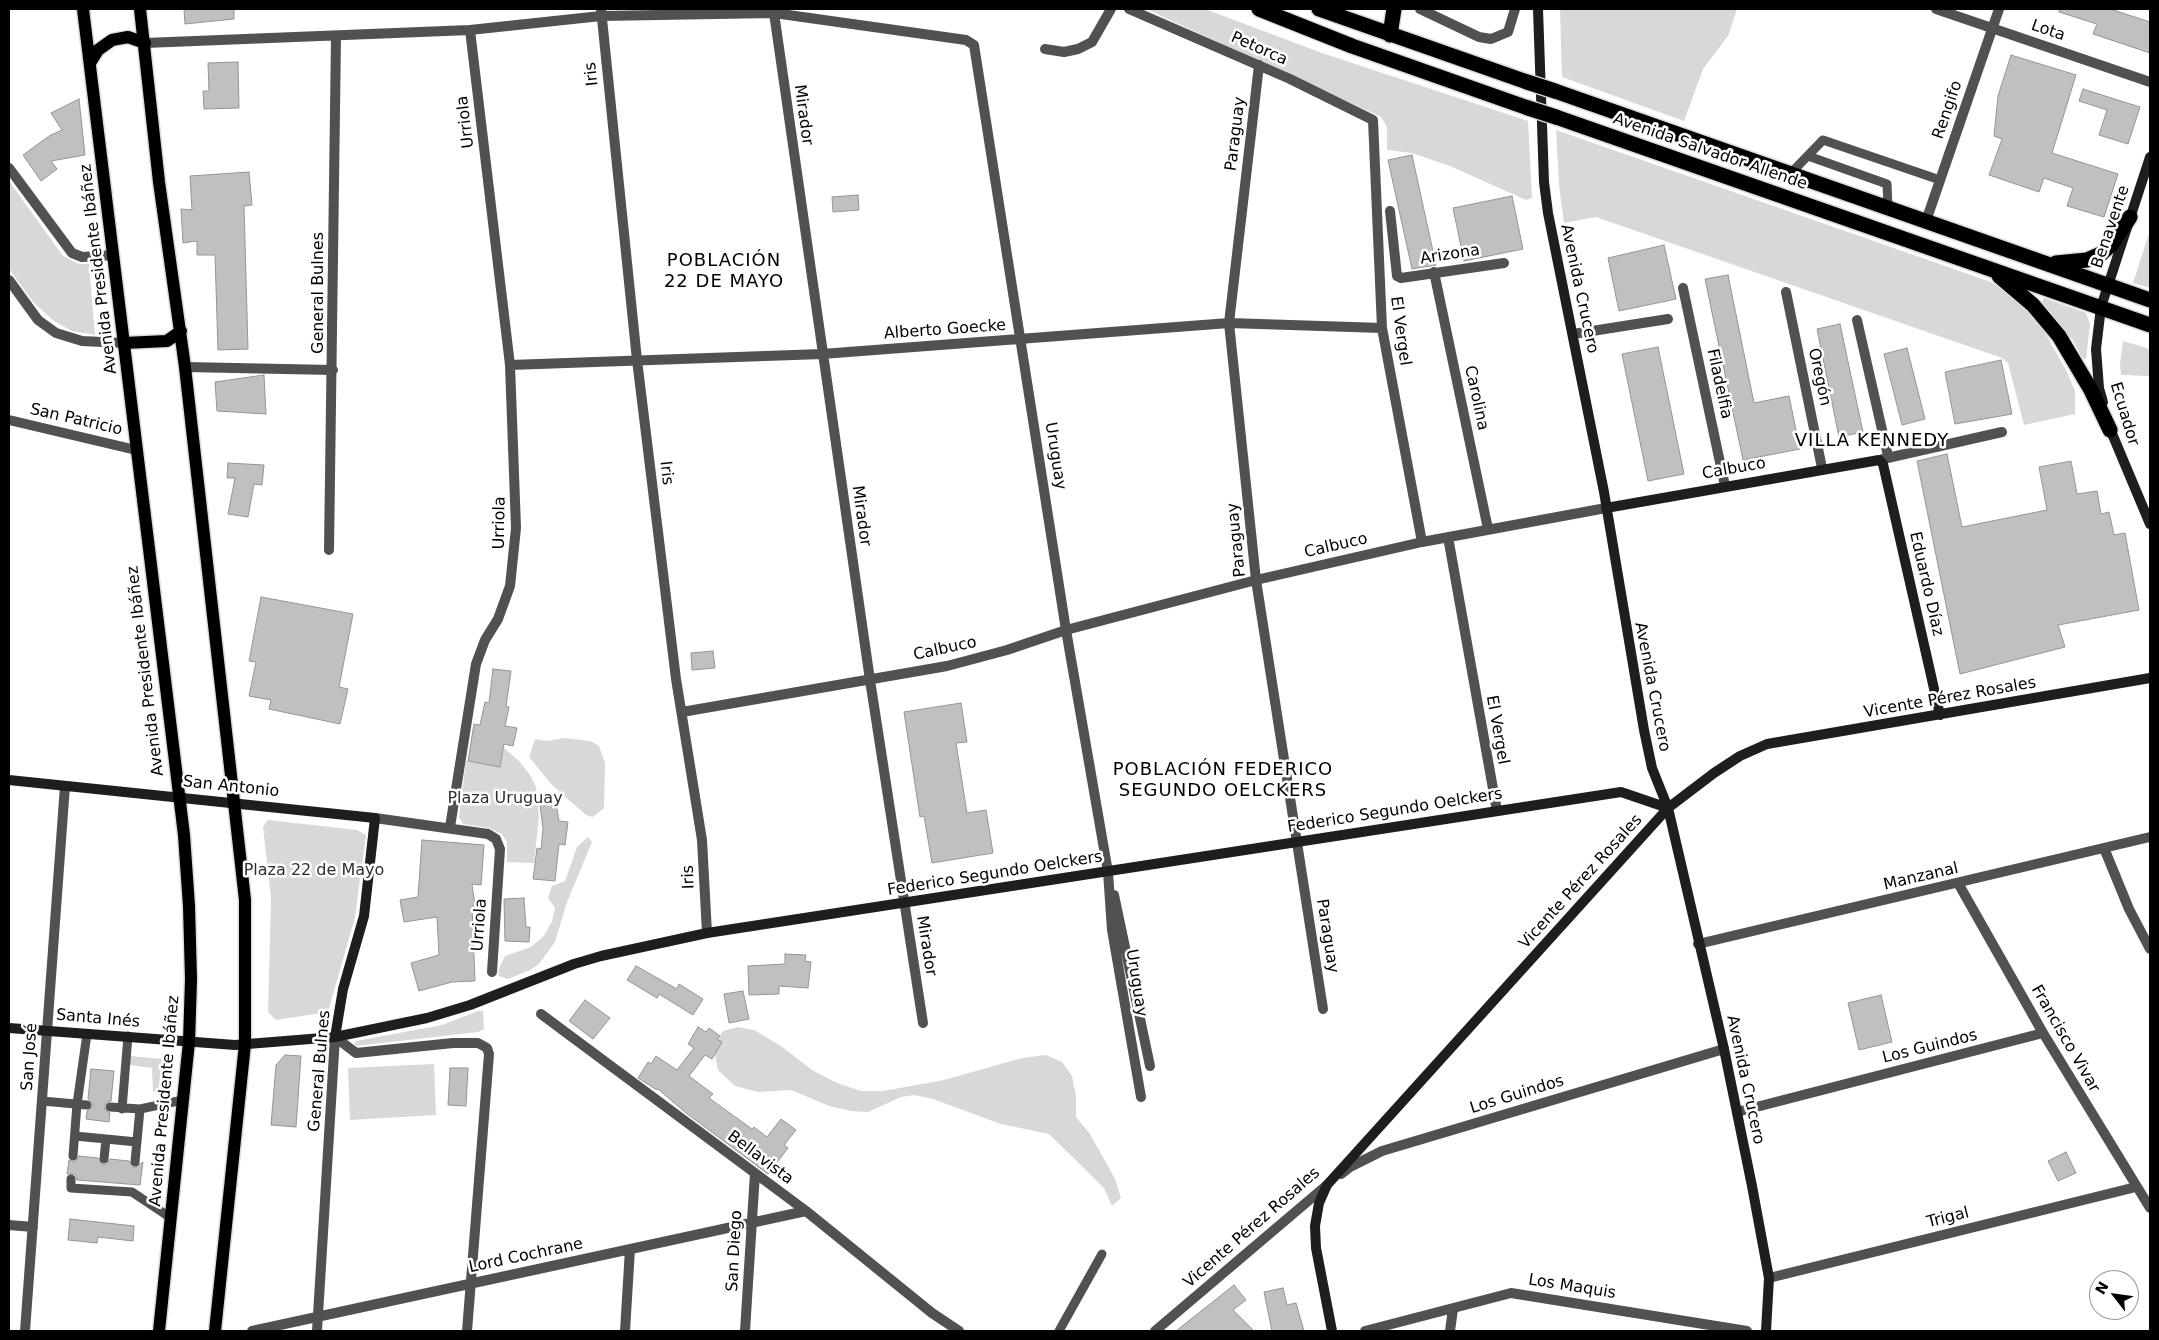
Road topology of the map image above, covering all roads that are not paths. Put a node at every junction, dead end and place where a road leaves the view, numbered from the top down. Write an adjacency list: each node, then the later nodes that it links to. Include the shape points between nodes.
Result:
1 (83, 9): 21 (main road, Avenida Presidente Ibáñez)
2 (140, 9): 19 (main road)
3 (1111, 9): 20 (street, via 1092,42 1064,52)
4 (1129, 9): 22 (street, Petorca)
5 (1259, 9): 37 (highway, Avenida Salvador Allende, bridge, via 1352,46)
6 (1319, 9): 17 (highway, Avenida Salvador Allende)
7 (1394, 9): 17 (highway)
8 (1420, 9): 9 (street, via 1491,40 1508,32)
9 (1515, 9)
10 (1538, 9): 51 (main road, Avenida Crucero, via 1546,200)
11 (1936, 9): 15 (street, Lota)
12 (1999, 9): 15 (street, Rengifo)
13 (601, 12): 14 (street); 16 (street); 55 (street, Iris)
14 (774, 13): 52 (street, Uruguay, via 966,40 974,45); 54 (street, Mirador)
15 (1993, 28): 23 (street, Lota); 29 (street, Rengifo)
16 (470, 30): 18 (street); 56 (street, Urriola)
17 (1390, 35): 28 (highway, Avenida Salvador Allende, bridge)
18 (336, 36): 19 (street); 58 (street, General Bulnes)
19 (145, 43): 21 (main road, via 128,37 112,40 98,50); 50 (main road, via 160,192)
20 (1044, 49)
21 (90, 63): 34 (main road, Avenida Presidente Ibáñez)
22 (1259, 65): 24 (street, Petorca); 47 (street, Paraguay)
23 (2150, 82)
24 (1373, 122): 49 (street, El Vergel)
25 (1808, 156): 28 (lane); 29 (lane, via 1823,140); 30 (lane, via 1887,184)
26 (2150, 157): 32 (main road, Benavente)
27 (9, 168): 34 (street, via 72,253 82,257)
28 (1791, 173): 30 (highway, Avenida Salvador Allende)
29 (1940, 180): 33 (street, Rengifo)
30 (1888, 208): 33 (highway, Avenida Salvador Allende)
31 (1390, 211): 38 (street, Arizona, via 1397,276)
32 (2130, 217): 36 (highway, via 2111,245 2094,258); 40 (main road, Benavente)
33 (1926, 221): 36 (highway, Avenida Salvador Allende)
34 (114, 255): 53 (main road, Avenida Presidente Ibáñez)
35 (1504, 263): 38 (street, Arizona)
36 (2050, 264): 40 (highway, Avenida Salvador Allende)
37 (1993, 270): 44 (highway, Avenida Salvador Allende); 60 (highway, via 2032,305 2059,336)
38 (1434, 272): 68 (street, Carolina)
39 (9, 280): 53 (street, via 38,320 56,333 82,341)
40 (2107, 284): 43 (highway, Avenida Salvador Allende); 44 (main road, Benavente)
41 (1683, 288): 65 (street, Filadelfia)
42 (1786, 292): 64 (street, Oregón)
43 (2150, 300)
44 (2101, 307): 48 (highway, Avenida Salvador Allende); 60 (main road, Ecuador, via 2096,368)
45 (1668, 319): 51 (street)
46 (1857, 320): 63 (street, Eduardo Díaz)
47 (1229, 322): 49 (street, Alberto Goecke); 52 (street, Alberto Goecke); 72 (street, Paraguay)
48 (2150, 324)
49 (1382, 328): 70 (street, El Vergel)
50 (181, 331): 53 (main road, via 167,341); 57 (main road)
51 (1573, 334): 66 (main road, Avenida Crucero)
52 (1022, 340): 54 (street, Alberto Goecke); 73 (street, Uruguay)
53 (124, 343): 62 (main road, Avenida Presidente Ibáñez)
54 (822, 354): 55 (street, Alberto Goecke); 75 (street, Mirador)
55 (637, 360): 56 (street, Alberto Goecke); 76 (street, Iris)
56 (510, 366): 85 (street, Urriola, via 516,528 512,575 498,619 476,664)
57 (186, 367): 58 (street); 81 (main road)
58 (333, 370): 71 (street, General Bulnes)
59 (9, 420): 62 (street, San Patricio)
60 (2110, 430): 67 (main road, Ecuador)
61 (2002, 432): 63 (street, Calbuco)
62 (136, 450): 80 (main road, Avenida Presidente Ibáñez)
63 (1884, 458): 64 (main road, Calbuco); 77 (main road, Eduardo Díaz)
64 (1822, 468): 65 (main road, Calbuco)
65 (1724, 486): 66 (main road, Calbuco)
66 (1606, 508): 68 (street, Calbuco); 82 (main road, Avenida Crucero, via 1644,730 1652,768)
67 (2150, 524)
68 (1488, 529): 69 (street, Calbuco)
69 (1448, 537): 70 (street, Calbuco); 83 (street, El Vergel)
70 (1422, 542): 72 (street, Calbuco)
71 (329, 550)
72 (1256, 580): 73 (street, Calbuco); 87 (street, Paraguay)
73 (1066, 630): 75 (street, Calbuco, via 947,666); 89 (street, Uruguay)
74 (2150, 678): 77 (main road, Vicente Pérez Rosales)
75 (870, 680): 76 (street, Calbuco); 91 (street, Mirador)
76 (682, 712): 92 (street, Iris, via 702,840)
77 (1940, 715): 82 (main road, Vicente Pérez Rosales, via 1768,744 1740,756)
78 (9, 780): 79 (main road, San Antonio)
79 (65, 786): 80 (main road, San Antonio); 100 (street, San José)
80 (178, 796): 81 (main road, San Antonio); 105 (main road, Avenida Presidente Ibáñez, via 189,906)
81 (235, 802): 84 (main road, San Antonio); 106 (main road, via 245,900)
82 (1668, 808): 83 (main road, Federico Segundo Oelckers, via 1621,792); 93 (main road, Avenida Crucero); 126 (main road, Vicente Pérez Rosales)
83 (1497, 811): 87 (main road, Federico Segundo Oelckers)
84 (375, 818): 85 (street, San Antonio); 104 (main road, General Bulnes, via 364,916 343,989)
85 (450, 827): 95 (street, Urriola, via 488,834 496,839 500,849)
86 (2150, 837): 88 (street, Manzanal)
87 (1298, 841): 89 (main road, Federico Segundo Oelckers); 96 (street, Paraguay)
88 (2104, 848): 90 (street, Manzanal); 94 (street, via 2129,909)
89 (1108, 872): 91 (main road, Federico Segundo Oelckers); 108 (street, Uruguay, via 1120,915); 109 (street, Uruguay, via 1112,930)
90 (1958, 883): 93 (street, Manzanal); 101 (street, Francisco Vivar)
91 (905, 903): 92 (main road, Federico Segundo Oelckers); 98 (street, Mirador)
92 (707, 933): 104 (main road, Federico Segundo Oelckers, via 601,956 456,1010)
93 (1698, 944): 107 (main road, Avenida Crucero)
94 (2150, 949)
95 (492, 972)
96 (1323, 1008)
97 (541, 1014): 124 (street, Bellavista)
98 (923, 1023)
99 (9, 1028): 100 (main road, Santa Inés)
100 (47, 1030): 102 (main road, Santa Inés); 111 (street, San José)
101 (2043, 1033): 117 (street, Los Guindos); 127 (street, Francisco Vivar)
102 (87, 1034): 103 (main road, Santa Inés); 112 (lane)
103 (128, 1036): 105 (main road, Santa Inés); 115 (lane)
104 (336, 1037): 106 (main road, Federico Segundo Oelckers); 137 (street, via 356,1053 453,1043 478,1043 487,1048); 139 (street, General Bulnes)
105 (189, 1042): 106 (main road, Santa Inés); 110 (main road, Avenida Presidente Ibáñez)
106 (245, 1044): 142 (main road)
107 (1724, 1049): 117 (main road, Avenida Crucero); 126 (street, Los Guindos, via 1382,1151 1350,1167)
108 (1150, 1066)
109 (1140, 1097)
110 (183, 1100): 116 (lane); 130 (main road, Avenida Presidente Ibáñez)
111 (42, 1101): 112 (lane); 133 (street, San José)
112 (77, 1104): 113 (lane); 118 (lane)
113 (87, 1105)
114 (110, 1107): 115 (lane)
115 (122, 1108): 116 (lane)
116 (140, 1110): 120 (lane)
117 (1737, 1112): 136 (main road, Avenida Crucero)
118 (75, 1136): 119 (lane); 121 (lane)
119 (106, 1139): 120 (lane); 122 (lane)
120 (137, 1142): 123 (lane)
121 (73, 1156)
122 (104, 1159)
123 (135, 1162)
124 (755, 1173): 129 (street, Bellavista); 131 (street, San Diego)
125 (71, 1179): 130 (lane, via 71,1188 132,1189)
126 (1327, 1185): 150 (street, Vicente Pérez Rosales); 151 (main road, via 1319,1203 1315,1226 1316,1248)
127 (2136, 1187): 128 (street, Francisco Vivar); 136 (street, Trigal)
128 (2150, 1208)
129 (806, 1211): 131 (street, Lord Cochrane); 148 (street, Bellavista)
130 (171, 1218): 141 (main road, Avenida Presidente Ibáñez)
131 (752, 1222): 134 (street, Lord Cochrane); 147 (street, San Diego)
132 (9, 1225): 133 (street)
133 (32, 1227): 140 (street, San José)
134 (630, 1249): 137 (street, Lord Cochrane); 146 (street)
135 (1102, 1254): 149 (lane)
136 (1768, 1278): 155 (main road, Avenida Crucero)
137 (472, 1283): 139 (street, Lord Cochrane); 145 (street)
138 (1453, 1309): 152 (street, Los Maquis); 153 (street); 154 (street, Los Maquis, via 1510,1293)
139 (318, 1316): 143 (street, Lord Cochrane); 144 (street, General Bulnes)
140 (25, 1331)
141 (159, 1331)
142 (215, 1331)
143 (252, 1331)
144 (317, 1331)
145 (467, 1331)
146 (624, 1331)
147 (746, 1331)
148 (959, 1331)
149 (1059, 1331)
150 (1156, 1331)
151 (1332, 1331)
152 (1365, 1331)
153 (1450, 1331)
154 (1747, 1331)
155 (1766, 1331)

